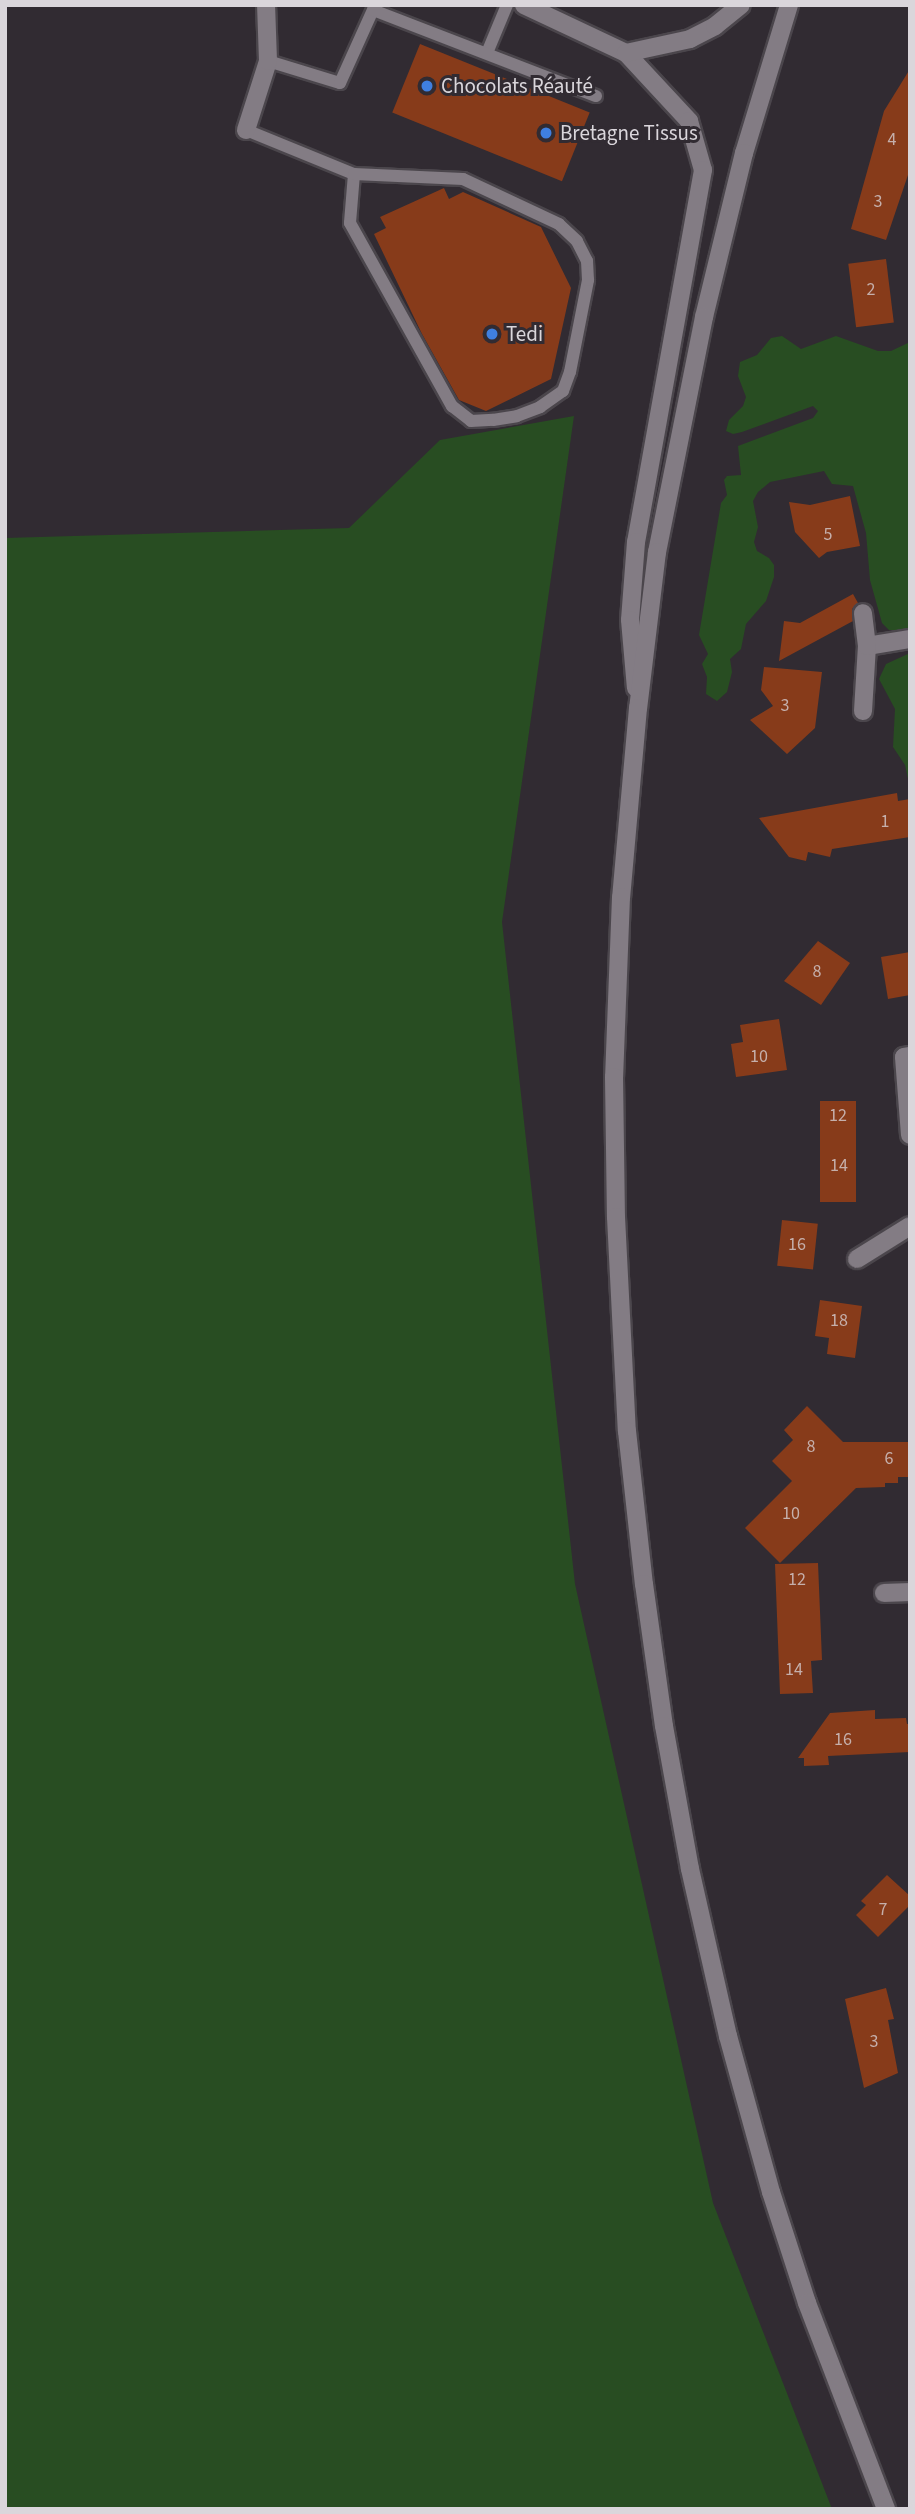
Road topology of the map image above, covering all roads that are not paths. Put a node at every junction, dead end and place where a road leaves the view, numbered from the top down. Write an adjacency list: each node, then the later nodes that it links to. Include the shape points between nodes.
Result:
1 (266, 5): 8 (main road)
2 (507, 5): 7 (lane)
3 (524, 5): 6 (main road)
4 (741, 5): 6 (main road, via 690,39)
5 (789, 5): 15 (main road, via 744,153 704,317 668,487)
6 (626, 52): 15 (main road, via 689,121 703,170 636,542 630,620)
7 (487, 53): 8 (lane, via 373,10 340,83); 9 (lane)
8 (268, 61): 10 (main road)
9 (596, 96)
10 (246, 130): 11 (lane)
11 (354, 174): 11 (lane, via 350,223 452,406 471,421 493,420 540,407 563,391 588,280 587,261 578,241 559,223 463,179)
12 (863, 613): 14 (main road)
13 (910, 639): 14 (main road)
14 (867, 646): 16 (main road)
15 (638, 708): 23 (main road, via 621,897 614,1103 627,1432 647,1610 690,1869 728,2036 807,2304)
16 (863, 711)
17 (910, 1056): 18 (main road, via 904,1057)
18 (910, 1135)
19 (910, 1226): 20 (main road)
20 (857, 1259)
21 (910, 1592): 22 (main road)
22 (884, 1593)
23 (886, 2509)

